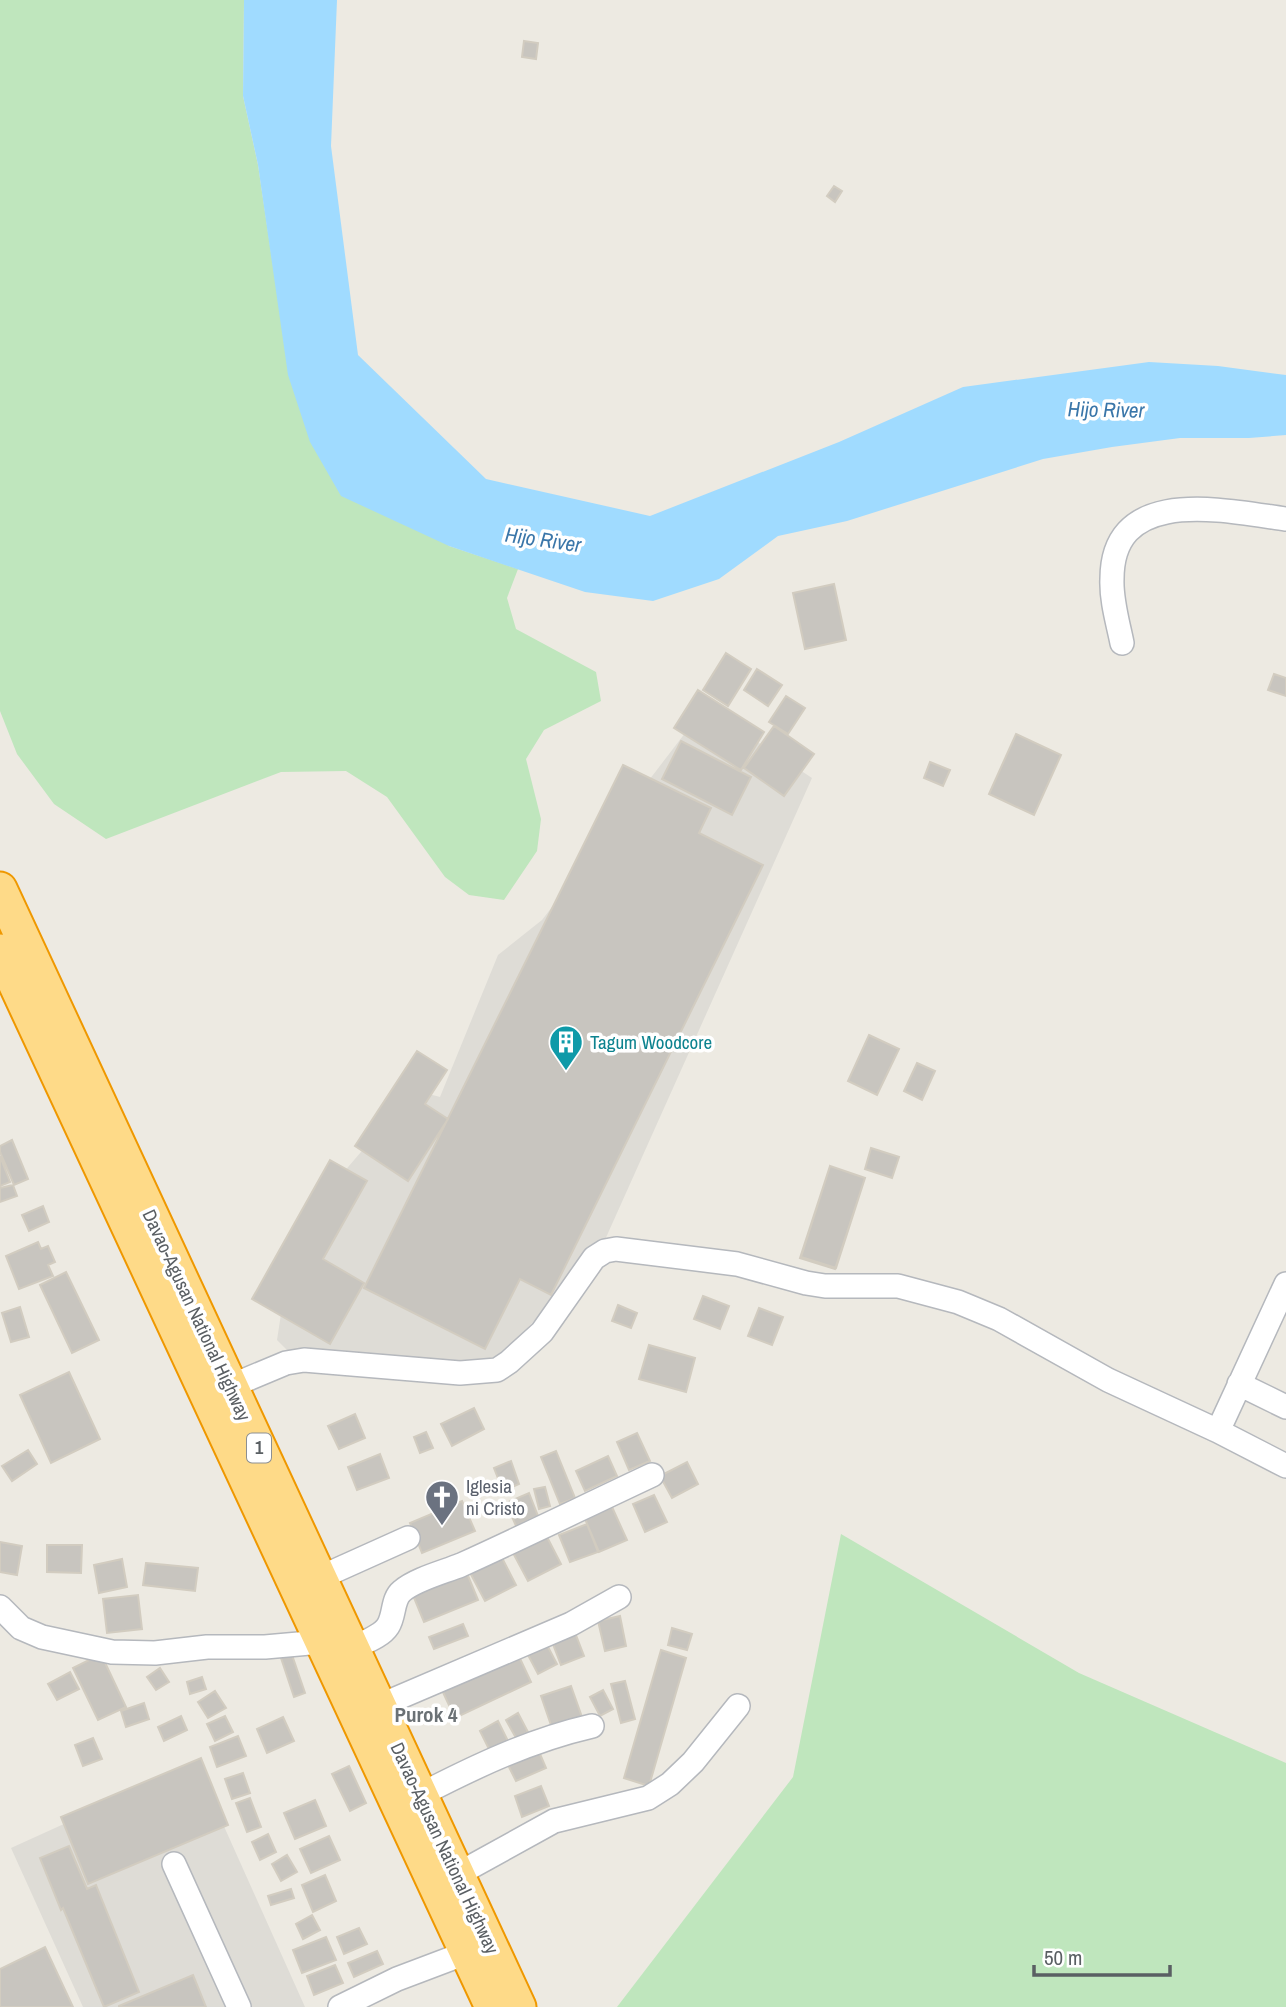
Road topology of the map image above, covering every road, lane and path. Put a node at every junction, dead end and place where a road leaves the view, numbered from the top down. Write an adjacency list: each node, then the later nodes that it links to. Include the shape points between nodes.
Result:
1 (1286, 519): 2 (street, via 1180,508 1152,515 1131,528 1116,550 1112,579)
2 (1122, 643)
3 (0, 889): 7 (highway, Davao-Agusan National Highway / 1)
4 (0, 951): 7 (highway, Davao-Agusan National Highway / 1)
5 (1286, 1284): 6 (street)
6 (1239, 1384): 8 (street); 9 (street)
7 (218, 1391): 9 (street, via 304,1360 460,1373 497,1370 542,1332 594,1258 617,1250 737,1264 825,1286 898,1286 958,1302 999,1318 1108,1380); 13 (highway, Davao-Agusan National Highway / 1); 16 (highway, Davao-Agusan National Highway / 1)
8 (1286, 1406)
9 (1218, 1430): 10 (street)
10 (1286, 1465)
11 (652, 1475): 16 (street, via 412,1585 397,1597 387,1628)
12 (408, 1538): 13 (street)
13 (319, 1578): 16 (highway, Davao-Agusan National Highway / 1)
14 (619, 1597): 17 (street, via 571,1624)
15 (0, 1607): 16 (street, via 22,1628 42,1637 112,1652)
16 (336, 1645): 17 (highway, Davao-Agusan National Highway / 1); 23 (highway, Davao-Agusan National Highway / 1)
17 (379, 1706): 20 (highway, Davao-Agusan National Highway / 1)
18 (738, 1706): 22 (street, via 693,1762 648,1798 554,1821)
19 (592, 1726): 20 (street, via 521,1746)
20 (420, 1795): 22 (highway, Davao-Agusan National Highway / 1)
21 (174, 1864): 25 (street)
22 (458, 1874): 23 (highway, Davao-Agusan National Highway / 1)
23 (478, 1948): 24 (street, via 397,1979); 27 (highway, Davao-Agusan National Highway / 1); 28 (highway, Davao-Agusan National Highway / 1)
24 (375, 1999): 26 (street)
25 (239, 2007)
26 (340, 2007)
27 (492, 2007)
28 (519, 2007)

